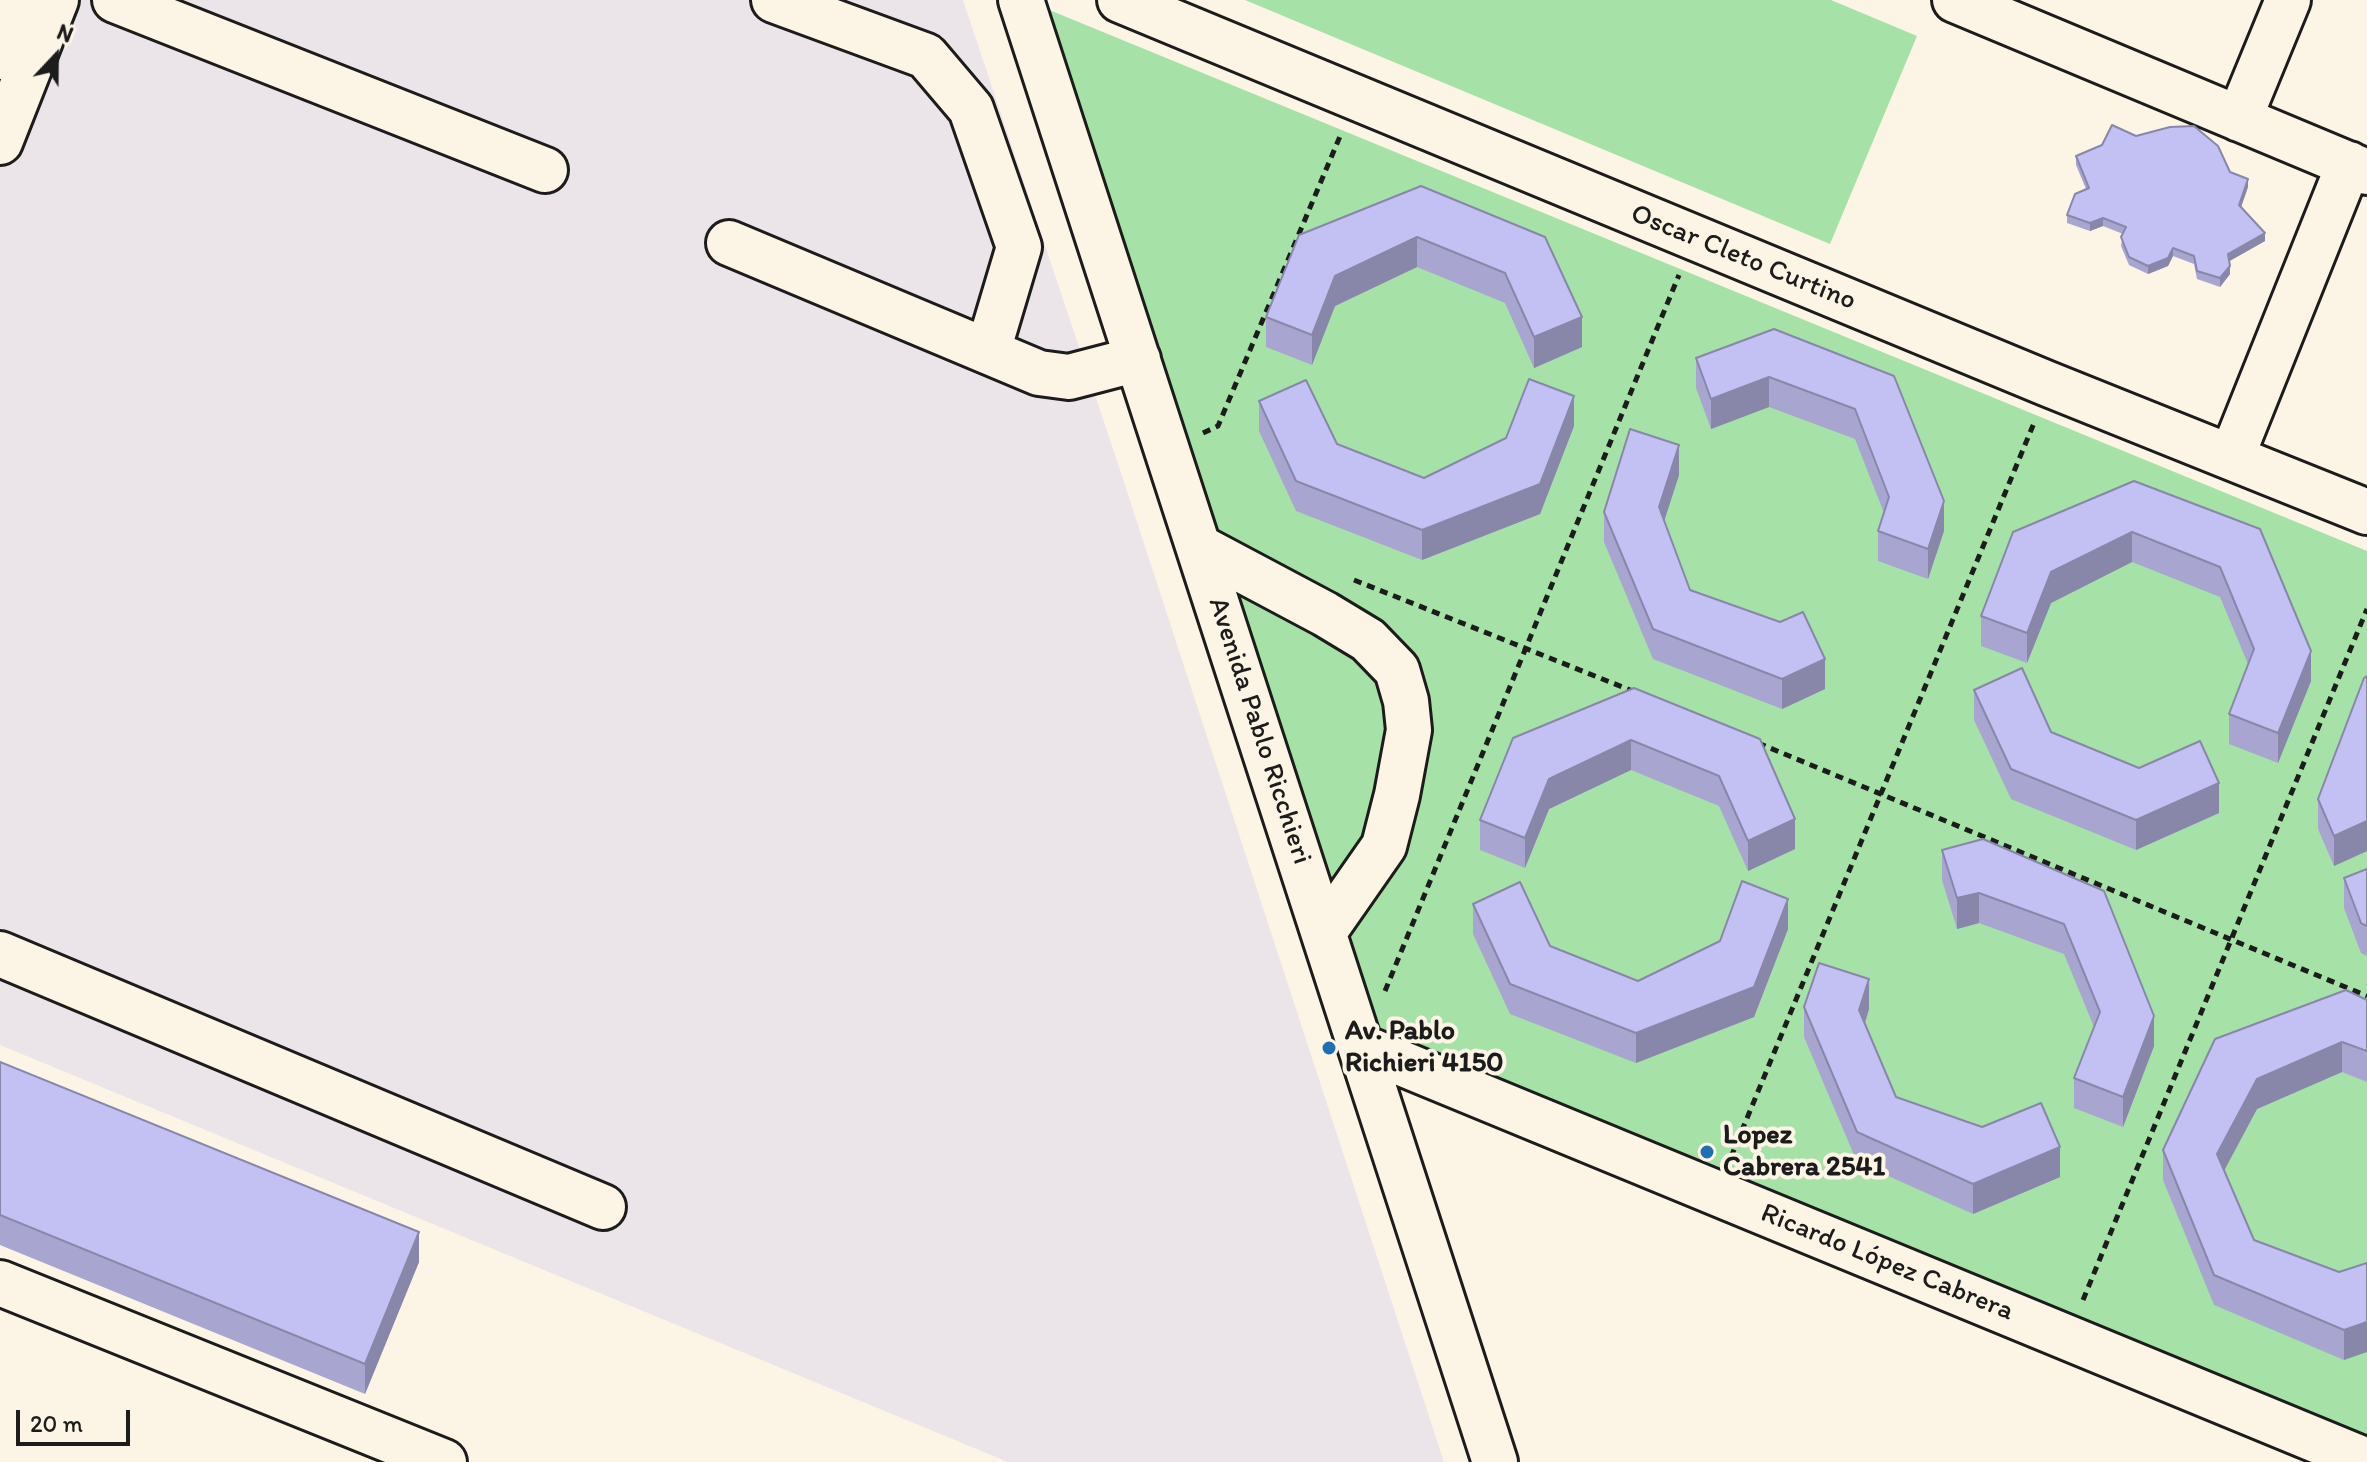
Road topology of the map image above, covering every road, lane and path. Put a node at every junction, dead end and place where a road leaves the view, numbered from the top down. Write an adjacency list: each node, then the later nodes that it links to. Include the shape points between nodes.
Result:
1 (23, 0): 9 (street)
2 (56, 0): 12 (street)
3 (115, 0): 14 (street)
4 (774, 0): 17 (street, via 926,56 971,109 1019,247)
5 (1021, 0): 18 (street, Avenida Pablo Ricchieri)
6 (1120, 0): 19 (street, Oscar Cleto Curtino)
7 (1955, 0): 10 (street)
8 (2288, 0): 10 (street)
9 (0, 57)
10 (2239, 119): 13 (street)
11 (1343, 129): 20 (path, via 1218,426)
12 (0, 142)
13 (2358, 168): 21 (street)
14 (545, 170)
15 (729, 243): 17 (street)
16 (1683, 267): 26 (path)
17 (988, 351): 18 (street, via 1039,373 1069,377)
18 (1138, 359): 20 (street, Avenida Pablo Ricchieri)
19 (2048, 384): 21 (street, Oscar Cleto Curtino); 29 (path)
20 (1168, 450): 23 (street, Avenida Pablo Ricchieri)
21 (2232, 456): 22 (street, Oscar Cleto Curtino)
22 (2367, 512)
23 (1199, 547): 30 (street, Avenida Pablo Ricchieri); 30 (street, via 1368,640 1397,670 1409,730 1384,846)
24 (1350, 579): 26 (path)
25 (2367, 609): 31 (path)
26 (1526, 647): 27 (path); 34 (path)
27 (1644, 696)
28 (1748, 739): 29 (path)
29 (1881, 794): 31 (path); 35 (path)
30 (1324, 932): 34 (street, Avenida Pablo Ricchieri)
31 (2231, 940): 33 (path); 38 (path)
32 (0, 954): 36 (street)
33 (2367, 996)
34 (1362, 1047): 35 (street, Ricardo López Cabrera); 41 (street, Avenida Pablo Ricchieri)
35 (1716, 1193): 38 (street, Ricardo López Cabrera)
36 (603, 1207)
37 (0, 1283): 40 (street)
38 (2068, 1337): 39 (street, Ricardo López Cabrera)
39 (2367, 1461)
40 (444, 1462)
41 (1495, 1462)

